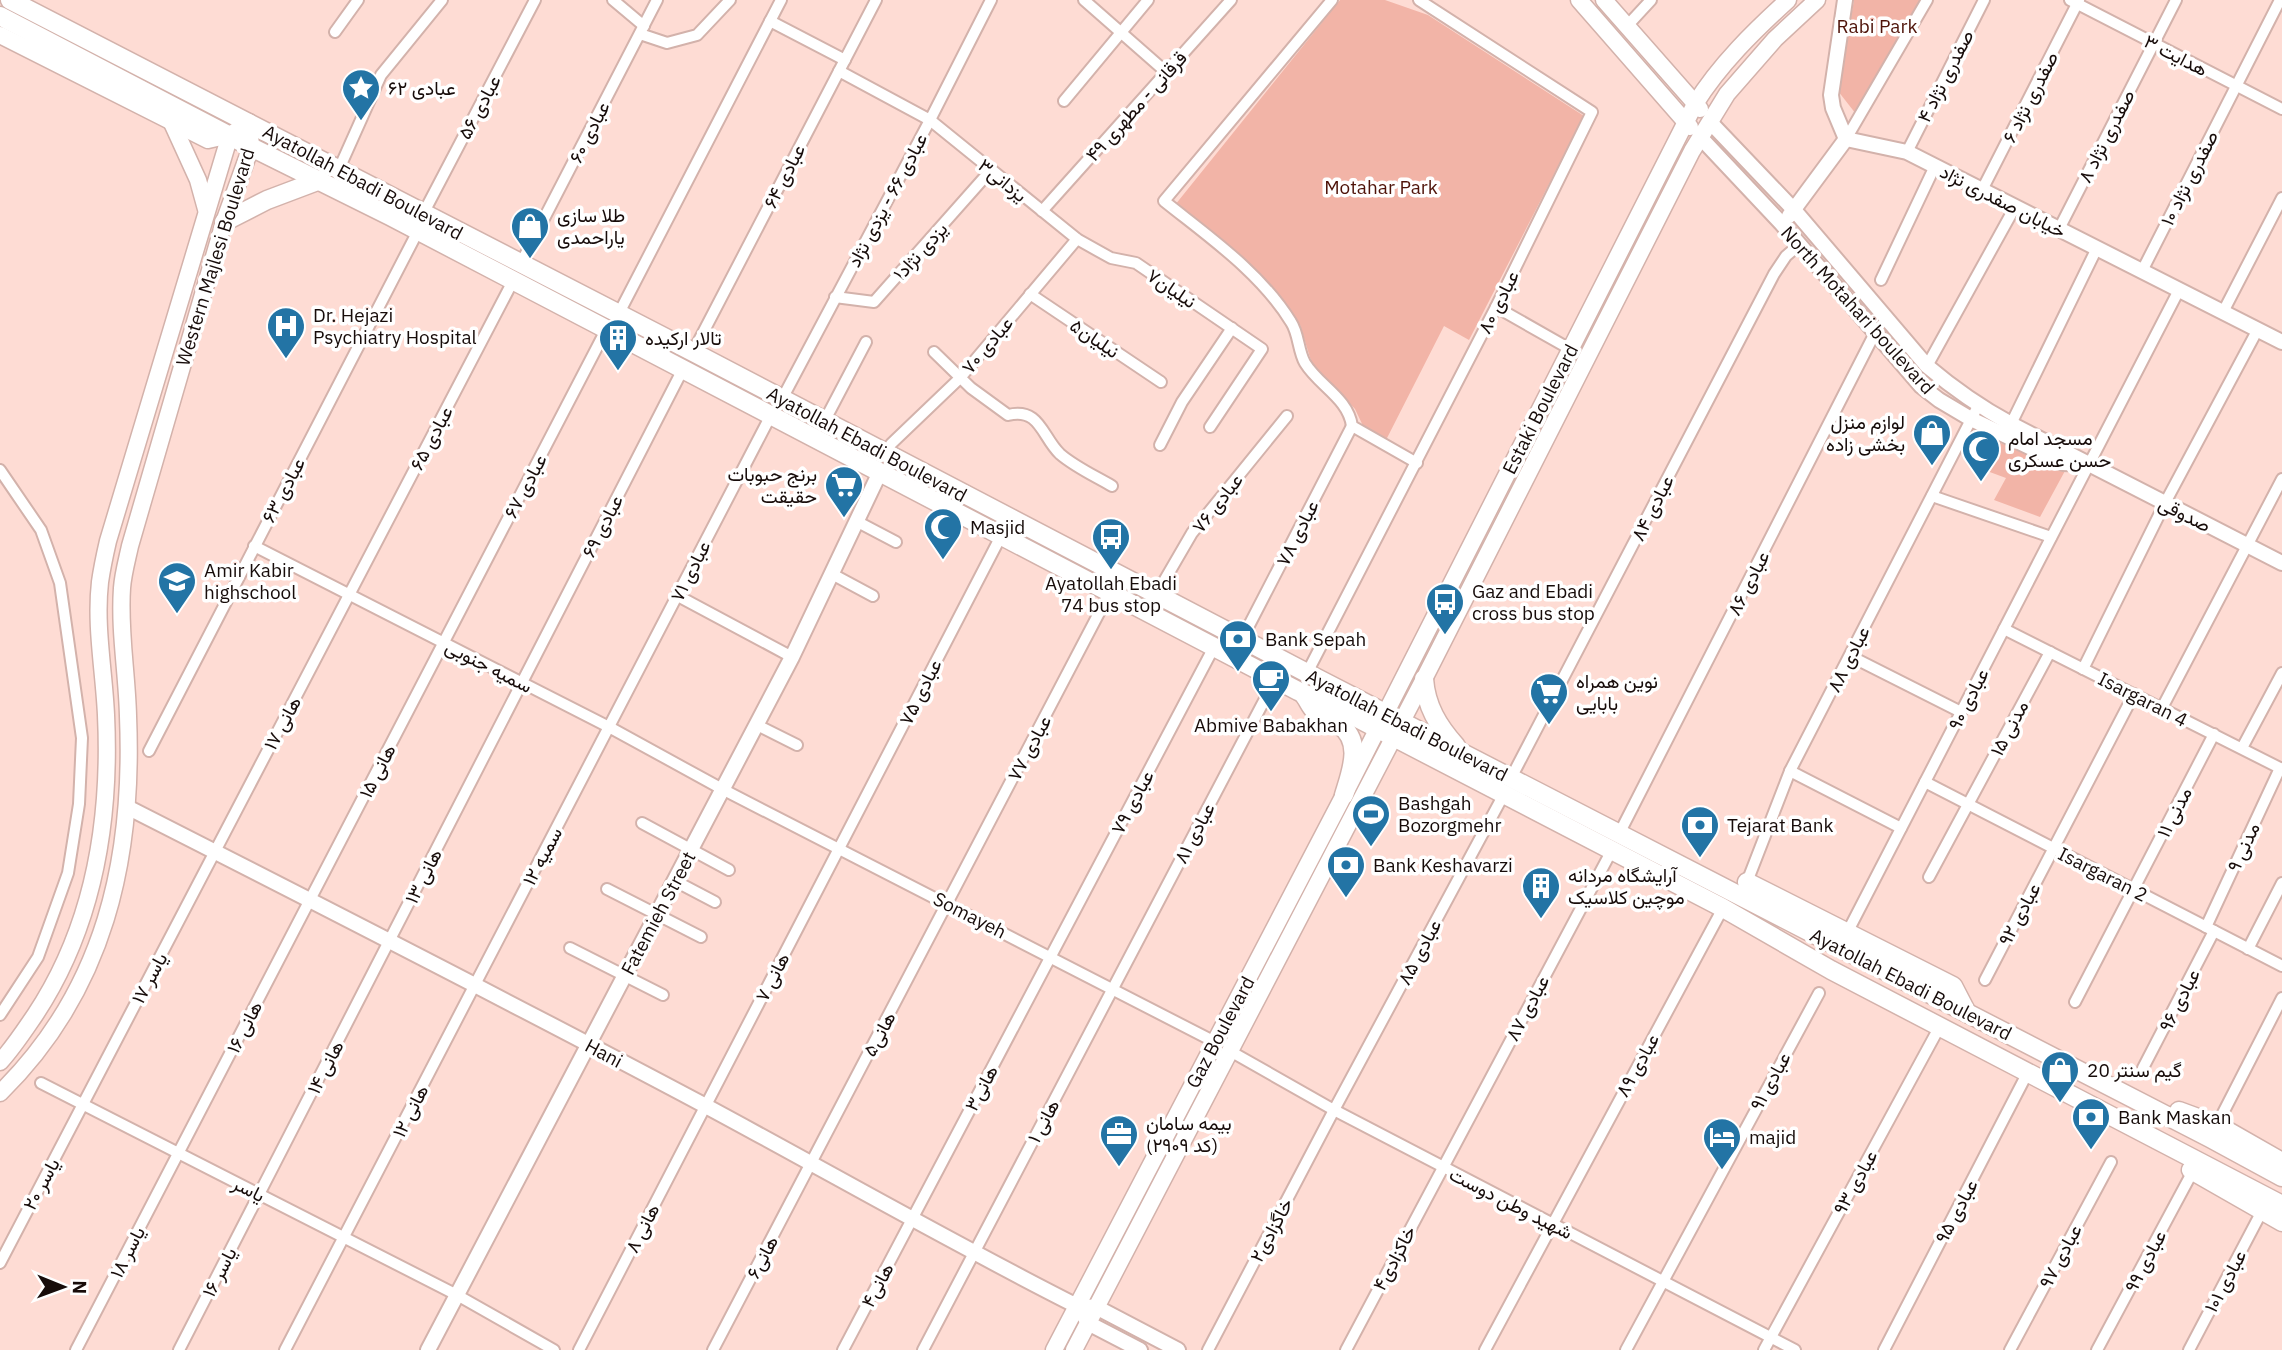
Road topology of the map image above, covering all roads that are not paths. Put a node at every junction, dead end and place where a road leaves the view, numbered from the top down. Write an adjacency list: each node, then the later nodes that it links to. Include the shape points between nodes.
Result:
1 (358, 0): 31 (street)
2 (442, 0): 53 (street, via 381,75)
3 (535, 0): 63 (street, عبادی ۵۶)
4 (613, 0): 30 (street)
5 (657, 0): 30 (street, عبادی ۶۰)
6 (730, 0): 30 (street, via 697,35 667,44)
7 (781, 0): 28 (street)
8 (876, 0): 35 (street, عبادی ۶۴)
9 (990, 0): 42 (street, عبادی ۶۶ - یزدی نژاد)
10 (1084, 0): 32 (street)
11 (1148, 0): 32 (street)
12 (1231, 0): 37 (street, قرقانی - مطهری ۴۹)
13 (1332, 0): 97 (street, via 1164,201 1258,281 1292,324 1305,363 1350,412)
14 (1579, 0): 44 (main road, North Motahari boulevard)
15 (1604, 0): 29 (main road, North Motahari boulevard)
16 (1651, 0): 29 (street)
17 (1788, 0): 40 (main road, Estaki Boulevard, via 1711,79)
18 (1817, 0): 45 (main road, Estaki Boulevard, via 1775,39 1727,94)
19 (1844, 0): 49 (street, via 1831,95)
20 (1927, 0): 49 (street)
21 (1984, 0): 51 (street, صفدری نژاد ۴)
22 (2176, 0): 34 (street, صفدری نژاد ۸)
23 (2280, 0): 38 (street, صفدری نژاد ۱۰)
24 (16, 1): 43 (main road, Ayatollah Ebadi Boulevard)
25 (1423, 1): 75 (street, عبادی ۸۰, via 1592,112)
26 (2076, 1): 34 (street, هدایت ۳); 56 (street, صفدری نژاد ۶)
27 (0, 16): 47 (main road, Ayatollah Ebadi Boulevard)
28 (770, 21): 35 (street); 77 (street)
29 (1626, 26): 40 (main road, North Motahari boulevard)
30 (642, 30): 70 (street, عبادی ۶۰)
31 (335, 32)
32 (1122, 33): 37 (street); 39 (street)
33 (0, 35): 46 (main road, Ayatollah Ebadi Boulevard)
34 (2154, 43): 38 (street, هدایت ۳); 65 (street, صفدری نژاد ۸)
35 (845, 60): 36 (street, عبادی ۶۴)
36 (839, 71): 42 (street, یزدانی۳); 85 (street, عبادی ۶۴)
37 (1166, 72): 60 (street, قرقانی - مطهری ۴۹)
38 (2236, 85): 41 (street, هدایت ۳); 69 (street, صفدری نژاد ۱۰)
39 (1064, 102)
40 (1695, 104): 44 (main road, Estaki Boulevard); 45 (main road, North Motahari boulevard)
41 (2282, 109)
42 (930, 120): 54 (street, یزدانی۳); 74 (street, عبادی ۶۶ - یزدی نژاد)
43 (249, 122): 47 (main road, Western Majlesi Boulevard); 50 (main road, Western Majlesi Boulevard); 53 (main road, Ayatollah Ebadi Boulevard)
44 (1685, 122): 48 (main road, North Motahari boulevard); 84 (main road, Estaki Boulevard)
45 (1710, 122): 48 (main road, Estaki Boulevard); 61 (street, North Motahari boulevard)
46 (172, 123): 47 (main road, Ayatollah Ebadi Boulevard, via 208,140); 59 (main road)
47 (230, 135): 50 (main road, Ayatollah Ebadi Boulevard); 59 (main road, Western Majlesi Boulevard)
48 (1701, 138): 64 (street, North Motahari boulevard); 133 (main road, Estaki Boulevard)
49 (1846, 139): 51 (street, خیابان صفدری نژاد); 61 (street)
50 (251, 147): 55 (main road, Ayatollah Ebadi Boulevard); 62 (main road, Western Majlesi Boulevard)
51 (1907, 152): 52 (street, خیابان صفدری نژاد)
52 (1935, 166): 56 (street, خیابان صفدری نژاد); 71 (street)
53 (339, 169): 63 (main road, Ayatollah Ebadi Boulevard)
54 (991, 170): 60 (street, یزدانی۳); 74 (street, یزدی نژاد۱, via 874,302)
55 (320, 180): 62 (main road); 63 (main road, Ayatollah Ebadi Boulevard)
56 (1982, 190): 58 (street, خیابان صفدری نژاد)
57 (2282, 198): 76 (street)
58 (2015, 207): 65 (street, خیابان صفدری نژاد); 87 (street)
59 (206, 209): 201 (main road, Western Majlesi Boulevard, via 108,541 100,583 107,763 105,805 87,908 53,988)
60 (1042, 211): 66 (street, یزدانی۳)
61 (1795, 211): 64 (street); 87 (street, North Motahari boulevard)
62 (225, 222): 155 (main road, Western Majlesi Boulevard, via 122,586)
63 (421, 222): 70 (main road, Ayatollah Ebadi Boulevard); 113 (street, عبادی ۶۳)
64 (1781, 223): 67 (street, North Motahari boulevard)
65 (2059, 229): 68 (street, خیابان صفدری نژاد)
66 (1077, 239): 73 (street, عبادی ۷۰); 78 (street, نیلیان۷, via 1111,258 1136,263)
67 (1800, 244): 81 (street, North Motahari boulevard); 151 (street, عبادی ۸۴, via 1774,274)
68 (2097, 248): 69 (street, خیابان صفدری نژاد); 96 (street)
69 (2142, 271): 72 (street, خیابان صفدری نژاد)
70 (516, 273): 77 (main road, Ayatollah Ebadi Boulevard); 80 (main road, Ayatollah Ebadi Boulevard); 118 (street, عبادی ۶۵)
71 (1881, 279)
72 (2179, 290): 76 (street, خیابان صفدری نژاد); 102 (street, عبادی ۹۰)
73 (1030, 294): 89 (street, عبادی ۷۰); 90 (street, نیلیان۵)
74 (835, 297): 91 (street, عبادی ۶۶ - یزدی نژاد)
75 (1496, 307): 84 (street); 101 (street, عبادی ۸۰)
76 (2223, 312): 79 (street, خیابان صفدری نژاد)
77 (618, 314): 85 (main road, Ayatollah Ebadi Boulevard)
78 (1232, 328): 98 (street, نیلیان۷, via 1262,349); 100 (street, via 1182,402)
79 (2258, 329): 83 (street, خیابان صفدری نژاد); 108 (street)
80 (607, 330): 88 (main road, Ayatollah Ebadi Boulevard); 124 (street, عبادی ۶۷)
81 (1876, 331): 92 (street, North Motahari boulevard, via 1921,386 1940,400); 159 (street, عبادی ۸۶)
82 (866, 342): 95 (street)
83 (2282, 342)
84 (1570, 349): 139 (main road, Estaki Boulevard)
85 (693, 352): 91 (main road, Ayatollah Ebadi Boulevard)
86 (934, 352): 89 (street)
87 (1927, 366): 92 (street, North Motahari boulevard)
88 (683, 369): 93 (main road, Ayatollah Ebadi Boulevard); 134 (street, عبادی ۶۹)
89 (960, 378): 99 (street, عبادی ۷۰); 106 (street, via 1008,415 1019,412 1033,417 1058,452)
90 (1161, 382)
91 (782, 399): 95 (main road, Ayatollah Ebadi Boulevard)
92 (1975, 412): 96 (street, North Motahari boulevard); 102 (street, North Motahari boulevard, via 2063,463); 107 (street, عبادی ۸۸)
93 (771, 415): 104 (main road, Ayatollah Ebadi Boulevard); 120 (street, عبادی ۷۱)
94 (1287, 416): 119 (street, عبادی ۷۶, via 1192,533)
95 (824, 422): 119 (main road, Ayatollah Ebadi Boulevard)
96 (2011, 424): 102 (street, North Motahari boulevard)
97 (1352, 426): 101 (street); 123 (street, عبادی ۷۸)
98 (1210, 428)
99 (891, 444)
100 (1160, 445)
101 (1417, 463): 130 (street, عبادی ۸۰)
102 (2088, 464): 108 (street, صدوقی); 111 (street, عبادی ۹۰)
103 (0, 470): 196 (street, via 41,530 60,583 82,738 79,804 68,873 38,957)
104 (880, 472): 109 (street, Fatemieh Street); 110 (main road, Ayatollah Ebadi Boulevard)
105 (2282, 480): 114 (street)
106 (1112, 486)
107 (1932, 496): 111 (street); 127 (street, عبادی ۸۸)
108 (2165, 503): 114 (street, صدوقی); 129 (street)
109 (856, 521): 112 (street); 116 (street, Fatemieh Street)
110 (1001, 536): 117 (main road, Ayatollah Ebadi Boulevard); 160 (street, عبادی ۷۵)
111 (2051, 537): 122 (street, عبادی ۹۰)
112 (896, 542)
113 (254, 545): 118 (street, سمیه جنوبی); 146 (street, عبادی ۶۳)
114 (2247, 545): 115 (street, صدوقی); 137 (street)
115 (2282, 563)
116 (832, 574): 121 (street); 128 (street, Fatemieh Street)
117 (1110, 592): 125 (main road, Ayatollah Ebadi Boulevard); 173 (street, عبادی ۷۷)
118 (349, 594): 124 (street, سمیه جنوبی); 163 (street, هانی ۱۷)
119 (1156, 595): 123 (main road, Ayatollah Ebadi Boulevard)
120 (678, 596): 128 (street); 141 (street, عبادی ۷۱)
121 (873, 596)
122 (2004, 629): 126 (street, Isargaran 4); 138 (street, عبادی ۹۰)
123 (1242, 639): 130 (main road, Ayatollah Ebadi Boulevard)
124 (444, 643): 134 (street, سمیه جنوبی); 171 (street, هانی ۱۵)
125 (1214, 647): 132 (main road, Ayatollah Ebadi Boulevard); 185 (street, عبادی ۷۹)
126 (2050, 652): 129 (street, Isargaran 4); 154 (street, مدنی ۱۵)
127 (1850, 656): 138 (street); 149 (street, عبادی ۸۸)
128 (792, 657): 140 (street, Fatemieh Street)
129 (2083, 669): 136 (street, Isargaran 4)
130 (1307, 673): 139 (main road, Ayatollah Ebadi Boulevard)
131 (2282, 673): 145 (street)
132 (1276, 678): 135 (main road, Ayatollah Ebadi Boulevard); 191 (street, عبادی ۸۱)
133 (1424, 678): 142 (main road, Estaki Boulevard); 147 (main road, via 1432,713)
134 (522, 683): 141 (street, سمیه جنوبی); 156 (street, عبادی ۶۹)
135 (1298, 691): 139 (main road, Ayatollah Ebadi Boulevard); 153 (main road, via 1305,694 1315,712 1347,731 1352,741 1354,756)
136 (2134, 694): 137 (street, Isargaran 4); 161 (street, عبادی ۹۲)
137 (2162, 708): 143 (street, Isargaran 4)
138 (1961, 712): 150 (street, عبادی ۹۰)
139 (1380, 721): 142 (main road, Ayatollah Ebadi Boulevard); 153 (main road, Gaz Boulevard)
140 (757, 725): 144 (street); 152 (street, Fatemieh Street)
141 (609, 727): 152 (street, سمیه جنوبی); 190 (street, سمیه ۱۲)
142 (1397, 729): 147 (main road, Ayatollah Ebadi Boulevard); 151 (main road, Ayatollah Ebadi Boulevard); 200 (main road, Gaz Boulevard)
143 (2214, 734): 145 (street, Isargaran 4); 170 (street, مدنی ۱۱)
144 (797, 746)
145 (2242, 748): 148 (street, Isargaran 4)
146 (149, 751)
147 (1463, 754): 151 (main road, Ayatollah Ebadi Boulevard)
148 (2281, 768): 179 (street, مدنی ۹)
149 (1790, 771): 158 (street); 167 (street, عبادی ۸۸)
150 (1924, 782): 154 (street, Isargaran 2); 158 (street, عبادی ۹۰)
151 (1508, 786): 159 (main road, Ayatollah Ebadi Boulevard); 209 (street, عبادی ۸۵)
152 (724, 790): 160 (street, Somayeh); 162 (street, Fatemieh Street)
153 (1344, 795): 198 (main road, Gaz Boulevard)
154 (1968, 804): 161 (street, Isargaran 2); 165 (street, مدنی ۱۵)
155 (127, 807): 163 (street, Hani); 205 (main road, Western Majlesi Boulevard, via 119,871 91,960 46,1040)
156 (457, 811): 181 (street, هانی ۱۳)
157 (642, 823): 162 (street)
158 (1901, 828): 182 (street, عبادی ۹۰)
159 (1616, 842): 174 (main road, Ayatollah Ebadi Boulevard); 175 (main road, Ayatollah Ebadi Boulevard); 216 (street, عبادی ۸۷)
160 (839, 848): 173 (street, Somayeh); 208 (street, هانی ۷)
161 (2054, 848): 170 (street, Isargaran 2); 189 (street, عبادی ۹۲)
162 (691, 850): 164 (street); 166 (street, Fatemieh Street)
163 (215, 851): 171 (street, Hani); 207 (street, یاسر ۱۷)
164 (729, 870)
165 (1929, 877)
166 (675, 881): 172 (street); 177 (street, Fatemieh Street)
167 (1747, 882): 174 (street); 176 (main road)
168 (2282, 883): 184 (street)
169 (607, 889): 177 (street)
170 (2134, 890): 179 (street, Isargaran 2); 195 (street, مدنی ۱۱)
171 (310, 900): 181 (street, Hani); 212 (street, هانی ۱۶)
172 (715, 902)
173 (947, 903): 185 (street, Somayeh); 215 (street, هانی۵)
174 (1759, 904): 178 (main road, Ayatollah Ebadi Boulevard)
175 (1723, 908): 187 (main road, Ayatollah Ebadi Boulevard); 224 (street, عبادی ۸۹)
176 (1803, 911): 178 (main road); 182 (main road)
177 (658, 914): 180 (street); 188 (street, Fatemieh Street)
178 (1779, 915): 182 (main road, Ayatollah Ebadi Boulevard)
179 (2210, 929): 184 (street, Isargaran 2); 202 (street, عبادی ۹۶)
180 (701, 937)
181 (390, 940): 190 (street, Hani); 219 (street, هانی ۱۴)
182 (1844, 941): 187 (main road); 206 (main road, Ayatollah Ebadi Boulevard, via 1967,1013)
183 (570, 948): 188 (street)
184 (2248, 949): 186 (street, Isargaran 2)
185 (1050, 956): 191 (street, Somayeh); 222 (street, هانی۳)
186 (2282, 966)
187 (1831, 970): 197 (main road, Ayatollah Ebadi Boulevard)
188 (626, 976): 193 (street); 199 (street, Fatemieh Street)
189 (1985, 979)
190 (475, 984): 199 (street, Hani); 225 (street, هانی ۱۲)
191 (1113, 988): 198 (street, Somayeh); 226 (street, هانی ۱)
192 (1819, 993): 228 (street, عبادی ۹۱)
193 (663, 995)
194 (2282, 998): 210 (street)
195 (2075, 1002)
196 (0, 1015)
197 (1940, 1026): 203 (main road, Ayatollah Ebadi Boulevard); 233 (street, عبادی ۹۳)
198 (1215, 1042): 230 (main road, Gaz Boulevard)
199 (589, 1045): 208 (street, Hani); 229 (street, Fatemieh Street)
200 (1230, 1051): 209 (street, شهید وطن دوست); 231 (main road, Gaz Boulevard)
201 (0, 1062)
202 (2143, 1068)
203 (2028, 1072): 211 (main road, Ayatollah Ebadi Boulevard); 253 (street, عبادی ۹۵)
204 (41, 1083): 207 (street, یاسر)
205 (0, 1093)
206 (2142, 1102): 214 (main road, via 2217,1125); 218 (main road, Ayatollah Ebadi Boulevard)
207 (83, 1105): 212 (street, یاسر); 227 (street, یاسر ۲۰)
208 (705, 1106): 215 (street, Hani); 239 (street, هانی ۸)
209 (1334, 1110): 216 (street, شهید وطن دوست); 247 (street, خاگزادی۲)
210 (2222, 1115)
211 (2130, 1125): 217 (main road, via 2147,1146); 220 (main road, Ayatollah Ebadi Boulevard)
212 (178, 1153): 219 (street, یاسر); 234 (street, یاسر ۱۸)
213 (2111, 1162): 254 (street, عبادی ۹۷)
214 (2282, 1162)
215 (810, 1164): 222 (street, Hani); 240 (street, هانی۶)
216 (1442, 1167): 224 (street, شهید وطن دوست); 248 (street, خاکزادی۴)
217 (2193, 1171): 221 (main road); 255 (street, عبادی ۹۹)
218 (2282, 1177)
219 (259, 1194): 225 (street, یاسر); 235 (street, یاسر ۱۶)
220 (2282, 1205)
221 (2262, 1211): 223 (main road); 256 (street, عبادی ۱۰۱)
222 (911, 1220): 226 (street, Hani); 241 (street, هانی۴)
223 (2282, 1222)
224 (1551, 1223): 228 (street, شهید وطن دوست); 249 (street, عبادی ۸۹)
225 (344, 1237): 229 (street, یاسر); 236 (street, هانی ۱۲)
226 (973, 1254): 230 (street, Hani); 242 (street, هانی ۱)
227 (0, 1264)
228 (1662, 1281): 233 (street, شهید وطن دوست); 250 (street, عبادی ۹۱)
229 (457, 1295): 237 (street, Fatemieh Street); 238 (street, یاسر)
230 (1077, 1306): 231 (street); 232 (street); 243 (main road, Gaz Boulevard)
231 (1096, 1307): 232 (main road, Gaz Boulevard); 246 (street)
232 (1088, 1323): 244 (main road, Gaz Boulevard); 245 (street)
233 (1771, 1337): 251 (street, عبادی ۹۳); 252 (street, شهید وطن دوست)
234 (76, 1350)
235 (179, 1350)
236 (285, 1350)
237 (428, 1350)
238 (554, 1350)
239 (579, 1350)
240 (713, 1350)
241 (843, 1350)
242 (923, 1350)
243 (1055, 1350)
244 (1074, 1350)
245 (1140, 1350)
246 (1178, 1350)
247 (1209, 1350)
248 (1346, 1350)
249 (1485, 1350)
250 (1626, 1350)
251 (1764, 1350)
252 (1795, 1350)
253 (1884, 1350)
254 (2010, 1350)
255 (2097, 1350)
256 (2189, 1350)

